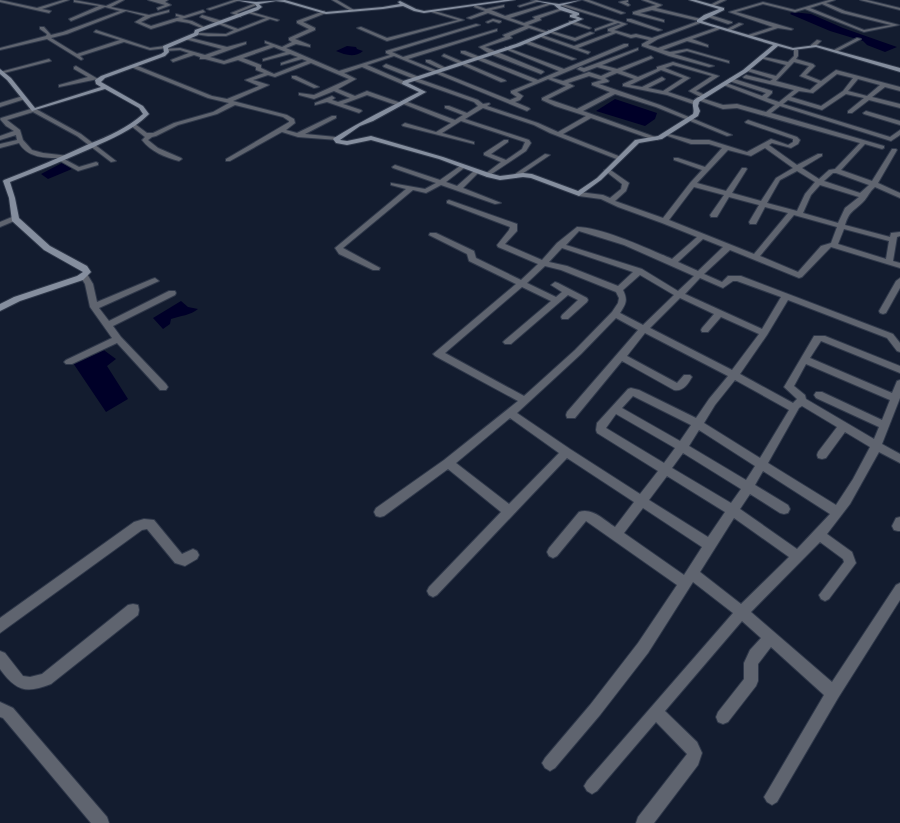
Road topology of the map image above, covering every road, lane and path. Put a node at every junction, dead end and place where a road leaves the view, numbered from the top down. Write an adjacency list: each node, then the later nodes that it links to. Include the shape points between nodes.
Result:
1 (14, 0): 24 (street)
2 (67, 0): 42 (street)
3 (75, 0): 36 (street)
4 (122, 0): 36 (street)
5 (150, 0): 25 (street)
6 (166, 0): 25 (street)
7 (238, 0): 26 (street); 45 (street)
8 (264, 0): 28 (street)
9 (286, 0): 28 (street); 53 (street)
10 (334, 0): 47 (street)
11 (396, 0): 29 (street)
12 (495, 0): 30 (street)
13 (513, 0): 30 (street)
14 (535, 0): 33 (street); 34 (street)
15 (579, 0): 34 (street)
16 (585, 0): 56 (street)
17 (691, 0): 31 (street)
18 (724, 0): 31 (street)
19 (833, 0): 27 (street)
20 (862, 0): 35 (street)
21 (0, 1): 24 (street)
22 (643, 1): 38 (street, via 660,6)
23 (895, 1): 35 (street)
24 (5, 2): 42 (street)
25 (161, 2): 51 (street, via 169,5 157,9)
26 (246, 2): 28 (street); 46 (street)
27 (822, 2): 39 (street); 89 (street, via 844,12)
28 (256, 4): 52 (street, via 260,7); 61 (street, via 233,13)
29 (405, 4): 47 (street); 48 (street, via 420,11)
30 (503, 4): 32 (street); 49 (street)
31 (712, 5): 40 (street)
32 (476, 6): 48 (street); 49 (street)
33 (520, 6)
34 (558, 6): 54 (street); 57 (street); 67 (street); 87 (street)
35 (885, 6): 41 (street)
36 (105, 7): 43 (street); 69 (street)
37 (599, 8): 54 (street)
38 (653, 8): 75 (street, via 635,13); 76 (street)
39 (806, 8): 55 (street, via 792,11 761,3); 89 (street, via 864,31)
40 (723, 9): 55 (street); 58 (street)
41 (900, 9)
42 (36, 10): 50 (street)
43 (126, 10): 59 (street); 114 (street, via 65,33)
44 (203, 10): 63 (street)
45 (209, 10)
46 (225, 10)
47 (352, 10): 53 (street)
48 (433, 11): 72 (street)
49 (488, 11): 62 (street); 67 (street)
50 (50, 12)
51 (166, 12): 59 (street); 63 (street)
52 (250, 12): 61 (street); 65 (street)
53 (324, 12): 124 (street, via 299,22 313,28 291,39)
54 (585, 12): 57 (street); 84 (street)
55 (731, 12): 92 (street)
56 (623, 13)
57 (577, 14): 79 (street, via 572,16 581,19)
58 (707, 15): 76 (street); 80 (street)
59 (149, 16): 70 (street, via 137,22 151,28)
60 (202, 16): 81 (street)
61 (239, 16): 81 (street)
62 (475, 16): 66 (street); 68 (street)
63 (184, 17): 70 (street)
64 (638, 17): 74 (street)
65 (270, 18): 71 (street); 99 (street)
66 (469, 18)
67 (509, 18): 78 (street); 87 (street)
68 (481, 19)
69 (71, 20)
70 (176, 20): 94 (street)
71 (277, 20)
72 (462, 20): 86 (street); 95 (street, via 387,40)
73 (593, 20): 91 (street)
74 (629, 20): 83 (street); 84 (street)
75 (662, 21)
76 (700, 21): 97 (street); 121 (street)
77 (488, 22): 78 (street)
78 (499, 22): 90 (street)
79 (571, 22): 88 (street); 106 (street)
80 (730, 22)
81 (219, 23): 94 (street); 99 (street)
82 (586, 23): 88 (street)
83 (639, 23): 84 (street); 102 (street)
84 (623, 24): 91 (street); 91 (street); 113 (street, via 646,31)
85 (742, 24): 103 (street)
86 (478, 25): 90 (street); 127 (street)
87 (528, 25): 106 (street); 150 (street, via 505,36 510,37 481,47)
88 (580, 25): 96 (street)
89 (899, 26)
90 (485, 27): 100 (street)
91 (610, 27): 101 (street); 108 (street); 109 (street)
92 (778, 27): 98 (street); 116 (street)
93 (42, 28): 114 (street)
94 (204, 28): 111 (street)
95 (359, 28)
96 (589, 28)
97 (718, 28): 103 (street); 118 (street)
98 (791, 29)
99 (237, 30): 111 (street, via 225,35)
100 (494, 30): 105 (street); 142 (street)
101 (597, 30)
102 (660, 30)
103 (727, 30): 116 (street)
104 (96, 31): 120 (street)
105 (500, 32)
106 (548, 32): 112 (street); 115 (street)
107 (569, 32): 112 (street)
108 (604, 32)
109 (615, 32): 113 (street, via 630,37); 137 (street)
110 (592, 33): 112 (street, via 575,40)
111 (196, 34): 117 (street)
112 (561, 35)
113 (636, 35): 121 (street)
114 (48, 36): 139 (street); 157 (street)
115 (540, 36): 125 (street); 137 (street)
116 (750, 36): 130 (street)
117 (188, 38): 135 (street); 140 (street)
118 (687, 39): 132 (street); 143 (street)
119 (858, 39): 145 (street)
120 (126, 40): 135 (street, via 153,49); 157 (street)
121 (652, 40): 143 (street, via 644,45)
122 (819, 41): 133 (street)
123 (267, 42): 134 (street)
124 (296, 42): 131 (street); 134 (street)
125 (526, 42): 128 (street); 166 (street)
126 (244, 43): 140 (street)
127 (414, 43): 142 (street); 155 (street, via 388,52)
128 (520, 44): 136 (street); 174 (street)
129 (626, 45): 183 (street)
130 (776, 45): 144 (street); 161 (street)
131 (308, 46)
132 (706, 46)
133 (813, 46): 144 (street); 145 (street)
134 (279, 47): 147 (street); 154 (street); 162 (street)
135 (166, 48): 149 (street); 181 (street, via 167,52 163,56)
136 (507, 48): 150 (street); 188 (street)
137 (574, 48): 151 (street)
138 (854, 48): 153 (street)
139 (0, 49)
140 (227, 49): 158 (street)
141 (636, 49): 180 (street)
142 (432, 50): 165 (street)
143 (658, 50): 152 (street)
144 (796, 50): 176 (street, via 796,56)
145 (834, 51): 153 (street)
146 (244, 52): 171 (street)
147 (290, 52): 159 (street); 170 (street)
148 (463, 52): 163 (street)
149 (194, 53): 158 (street); 168 (street)
150 (493, 53): 163 (street); 193 (street)
151 (588, 53)
152 (670, 54): 175 (street, via 689,49); 184 (street)
153 (845, 54): 190 (street)
154 (258, 55)
155 (393, 55): 165 (street); 179 (street)
156 (444, 55): 178 (street)
157 (76, 56): 164 (street)
158 (205, 57): 169 (street); 171 (street)
159 (303, 57): 172 (street); 177 (street)
160 (651, 57): 194 (street)
161 (762, 57): 176 (street); 189 (street)
162 (238, 58): 171 (street, via 224,63); 195 (street)
163 (477, 58): 178 (street); 197 (street)
164 (81, 59)
165 (403, 59): 192 (street)
166 (574, 59)
167 (49, 60): 191 (street)
168 (172, 60)
169 (196, 60)
170 (265, 60)
171 (217, 61)
172 (312, 61): 195 (street, via 273,76); 196 (street)
173 (428, 61): 187 (street)
174 (563, 61)
175 (727, 62)
176 (791, 62): 209 (street); 215 (street, via 812,65 803,76)
177 (283, 64)
178 (461, 64): 187 (street); 213 (street)
179 (361, 65): 196 (street); 212 (street)
180 (597, 65): 183 (street, via 584,70); 194 (street)
181 (133, 66): 207 (street); 239 (street, via 210,97)
182 (386, 66): 204 (street)
183 (574, 66): 188 (street)
184 (711, 66)
185 (76, 68): 200 (street)
186 (659, 68): 205 (street); 228 (street, via 687,78); 238 (street, via 673,63 716,76 692,91)
187 (445, 69): 192 (street)
188 (564, 70): 201 (street)
189 (747, 70): 198 (street); 209 (street)
190 (900, 70)
191 (1, 72): 232 (street)
192 (436, 72): 204 (street); 225 (street)
193 (541, 72)
194 (617, 72): 202 (street); 205 (street)
195 (269, 73): 219 (street, via 248,80)
196 (339, 73): 222 (street, via 356,79)
197 (519, 74): 210 (street); 213 (street)
198 (739, 75): 208 (street); 209 (street, via 765,82)
199 (294, 77): 222 (street, via 314,88 324,84)
200 (92, 78): 207 (street); 218 (street)
201 (546, 78): 210 (street); 214 (street)
202 (601, 78): 214 (street, via 589,74); 226 (street, via 606,81 594,84)
203 (856, 78): 215 (street, via 834,73); 217 (street); 227 (street)
204 (415, 79): 212 (street); 247 (street, via 476,101)
205 (638, 79): 221 (street, via 625,85)
206 (662, 79): 221 (street)
207 (98, 80): 220 (street)
208 (731, 80): 216 (street); 234 (street, via 770,92)
209 (775, 80): 223 (street)
210 (536, 81): 240 (street, via 513,92 520,96)
211 (270, 83): 219 (street)
212 (404, 83): 242 (street, via 423,92)
213 (498, 83): 225 (street)
214 (564, 83): 253 (street, via 571,86 544,100)
215 (822, 83): 223 (street, via 809,92)
216 (724, 84): 234 (street); 238 (street)
217 (884, 85): 224 (street); 236 (street)
218 (61, 86)
219 (264, 86): 239 (street)
220 (105, 87): 252 (street); 266 (street, via 141,107 146,114)
221 (642, 88): 228 (street)
222 (334, 89): 229 (street, via 314,97); 231 (street)
223 (798, 89): 235 (street)
224 (900, 89)
225 (481, 90): 233 (street)
226 (614, 92): 253 (street); 262 (street, via 663,107)
227 (845, 92): 236 (street); 250 (street)
228 (664, 93): 238 (street)
229 (301, 94)
230 (334, 97): 237 (street)
231 (352, 97): 242 (street, via 367,93); 244 (street)
232 (23, 98): 246 (street); 252 (street)
233 (500, 98): 240 (street); 247 (street)
234 (763, 98): 245 (street)
235 (789, 98): 245 (street); 250 (street)
236 (869, 98): 248 (street, via 894,101); 255 (street)
237 (326, 100): 243 (street); 244 (street)
238 (699, 100): 258 (street, via 722,107 736,106); 262 (street, via 696,115)
239 (228, 101): 241 (street)
240 (510, 102): 251 (street)
241 (234, 103): 268 (street, via 286,116 292,120 292,123); 273 (street, via 215,113 176,124)
242 (401, 103): 263 (street); 278 (street)
243 (317, 104)
244 (338, 104): 254 (street)
245 (779, 104): 258 (street); 260 (street)
246 (0, 105)
247 (482, 106): 257 (street); 271 (street)
248 (900, 106)
249 (447, 107): 257 (street)
250 (822, 108): 260 (street)
251 (527, 109)
252 (34, 110): 269 (street, via 3,119); 284 (street)
253 (578, 111): 259 (street)
254 (359, 112)
255 (850, 112)
256 (866, 113): 265 (street)
257 (467, 114): 263 (street)
258 (766, 114): 282 (street)
259 (592, 115): 271 (street); 279 (street)
260 (815, 116): 276 (street)
261 (334, 117): 275 (street)
262 (689, 119): 272 (street); 274 (street)
263 (458, 120): 270 (street); 300 (street, via 527,141 524,150)
264 (748, 122): 289 (street, via 795,138 796,143)
265 (900, 123)
266 (133, 125): 273 (street); 284 (street)
267 (405, 125): 270 (street)
268 (280, 130): 275 (street); 298 (street)
269 (18, 132): 277 (street); 280 (street)
270 (437, 134): 283 (street)
271 (559, 134): 295 (street)
272 (667, 134): 279 (street); 288 (street, via 691,142 709,142)
273 (150, 135): 296 (street, via 145,140 148,144)
274 (729, 135)
275 (298, 136): 278 (street)
276 (895, 136): 287 (street)
277 (0, 138)
278 (336, 139): 302 (street, via 338,142 347,143 371,138)
279 (656, 139): 295 (street, via 637,142)
280 (20, 141): 286 (street); 294 (street, via 31,153)
281 (506, 141): 300 (street, via 486,154)
282 (864, 142): 287 (street); 308 (street)
283 (472, 143)
284 (93, 145): 294 (street); 299 (street, via 91,146)
285 (765, 145): 288 (street, via 751,154); 289 (street, via 771,141); 292 (street)
286 (0, 146)
287 (882, 147): 290 (street)
288 (726, 148): 305 (street)
289 (789, 148): 292 (street)
290 (897, 151): 317 (street)
291 (547, 155): 311 (street)
292 (779, 155): 304 (street)
293 (820, 155): 304 (street)
294 (65, 158): 301 (street, via 78,169); 312 (street)
295 (619, 158): 307 (street)
296 (179, 159)
297 (676, 159): 305 (street)
298 (228, 160)
299 (113, 161)
300 (506, 162): 310 (street)
301 (96, 164)
302 (462, 166): 309 (street); 314 (street)
303 (394, 168): 314 (street)
304 (797, 168): 313 (street); 327 (street, via 778,179)
305 (705, 169): 316 (street)
306 (744, 169): 321 (street)
307 (607, 170): 320 (street); 324 (street, via 626,183 624,190)
308 (837, 171): 313 (street, via 831,171); 317 (street)
309 (476, 172): 310 (street); 319 (street)
310 (487, 175): 311 (street, via 500,178)
311 (514, 177): 320 (street, via 532,176)
312 (3, 182): 330 (street, via 12,198)
313 (819, 182): 322 (street); 328 (street)
314 (441, 183): 318 (street, via 426,191); 319 (street)
315 (393, 184): 318 (street)
316 (692, 184): 321 (street); 331 (street)
317 (874, 184): 322 (street); 323 (street)
318 (410, 189): 347 (street, via 338,248)
319 (458, 189): 326 (street)
320 (579, 194): 324 (street, via 598,195)
321 (728, 195): 327 (street); 329 (street)
322 (862, 195): 334 (street, via 863,198 847,212)
323 (900, 196)
324 (611, 201): 331 (street)
325 (449, 202): 345 (street, via 514,226 501,246)
326 (497, 203)
327 (762, 204): 328 (street); 332 (street)
328 (796, 213): 334 (street); 342 (street)
329 (714, 215)
330 (14, 219): 333 (street); 350 (street, via 47,248 87,270)
331 (665, 221): 337 (street)
332 (752, 222)
333 (0, 225)
334 (841, 226): 338 (street); 340 (street)
335 (900, 234): 338 (street, via 896,234)
336 (433, 235): 353 (street, via 471,253 472,259)
337 (702, 236): 341 (street); 343 (street)
338 (893, 240): 344 (street)
339 (560, 245): 343 (street, via 574,231 582,229 625,242); 345 (street); 348 (street)
340 (834, 245): 342 (street, via 824,248 799,275); 344 (street)
341 (728, 246): 342 (street); 349 (street)
342 (756, 257)
343 (673, 262): 349 (street)
344 (888, 262): 346 (street)
345 (543, 263): 353 (street); 355 (street, via 564,268)
346 (900, 266)
347 (376, 268)
348 (639, 271): 355 (street); 358 (street)
349 (699, 275): 358 (street); 359 (street, via 724,285 731,278 738,278)
350 (84, 276): 361 (street, via 89,284); 362 (street, via 17,299)
351 (155, 281): 361 (street)
352 (900, 281): 363 (street)
353 (522, 282): 360 (street); 384 (street, via 438,354)
354 (555, 285): 356 (street)
355 (619, 290): 365 (street, via 623,298)
356 (567, 292): 360 (street); 366 (street, via 584,301)
357 (172, 293): 367 (street)
358 (678, 294): 364 (street); 368 (street)
359 (786, 296): 370 (street); 373 (street, via 890,336)
360 (556, 300): 372 (street)
361 (94, 307): 367 (street)
362 (0, 308)
363 (883, 311)
364 (719, 313): 369 (street); 370 (street)
365 (615, 314): 368 (street); 384 (street)
366 (565, 317)
367 (108, 325): 371 (street)
368 (644, 329): 374 (street); 378 (street)
369 (705, 330)
370 (764, 333): 378 (street)
371 (118, 339): 376 (street); 381 (street)
372 (508, 342)
373 (900, 349)
374 (620, 356): 379 (street, via 677,387); 388 (street)
375 (804, 359): 377 (street, via 817,338 822,338); 383 (street); 385 (street, via 789,386 802,398)
376 (69, 362)
377 (900, 370)
378 (734, 375): 385 (street); 389 (street)
379 (687, 377)
380 (900, 384): 383 (street)
381 (162, 387)
382 (819, 394): 390 (street)
383 (895, 398): 390 (street)
384 (524, 401): 387 (street)
385 (798, 405): 391 (street); 398 (street)
386 (615, 409): 389 (street, via 633,392); 393 (street); 399 (street, via 602,424 601,430)
387 (510, 412): 394 (street); 397 (street)
388 (571, 415)
389 (698, 424): 393 (street); 398 (street)
390 (884, 425): 392 (street)
391 (844, 426): 392 (street); 395 (street)
392 (876, 444): 396 (street); 406 (street, via 859,482)
393 (682, 447): 399 (street); 400 (street)
394 (566, 452): 401 (street); 404 (street)
395 (822, 455)
396 (900, 459)
397 (448, 463): 404 (street); 405 (street)
398 (761, 465): 400 (street); 406 (street)
399 (666, 470): 401 (street); 403 (street)
400 (748, 487): 402 (street); 403 (street)
401 (641, 502): 408 (street); 409 (street)
402 (784, 509)
403 (732, 510): 409 (street); 412 (street)
404 (509, 511): 415 (street)
405 (380, 512)
406 (837, 512): 407 (street)
407 (819, 535): 412 (street); 416 (street, via 850,559 850,563)
408 (616, 536): 410 (street, via 591,517 582,515); 413 (street)
409 (710, 545): 413 (street)
410 (553, 552)
411 (193, 555): 419 (street, via 185,560 179,559 150,524 138,526)
412 (797, 556): 418 (street)
413 (688, 578): 418 (street); 426 (street, via 620,680)
414 (900, 589): 422 (street)
415 (433, 591)
416 (825, 595)
417 (133, 610): 421 (street, via 46,679 34,684 19,681)
418 (742, 612): 420 (street); 424 (street)
419 (0, 626)
420 (770, 637): 422 (street); 425 (street, via 751,662 751,680)
421 (0, 658)
422 (833, 693): 428 (street)
423 (0, 709): 429 (street, via 8,713)
424 (656, 712): 427 (street); 430 (street, via 695,753 693,760)
425 (724, 717)
426 (550, 763)
427 (592, 786)
428 (772, 796)
429 (101, 823)
430 (644, 823)

